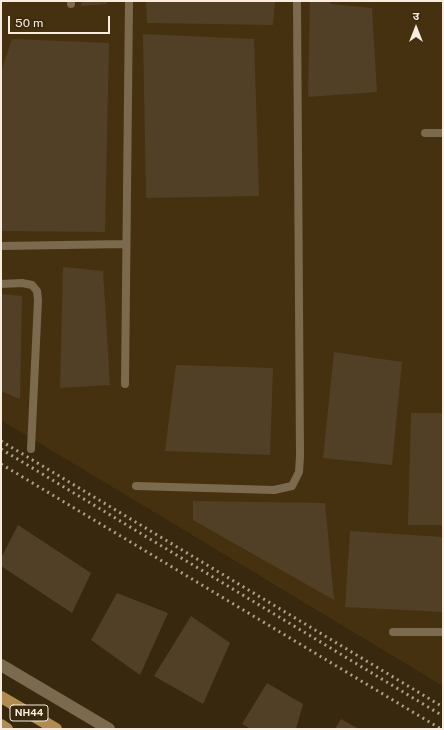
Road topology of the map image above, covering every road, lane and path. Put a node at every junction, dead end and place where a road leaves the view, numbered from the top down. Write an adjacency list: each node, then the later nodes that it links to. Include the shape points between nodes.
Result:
1 (130, 1): 5 (lane)
2 (297, 1): 10 (lane, via 299,472 292,486 274,490)
3 (425, 133): 4 (lane)
4 (443, 133)
5 (126, 244): 6 (lane); 8 (lane)
6 (1, 246)
7 (1, 284): 9 (lane, via 22,283 32,285 37,291)
8 (125, 384)
9 (31, 449)
10 (136, 486)
11 (393, 632): 12 (lane)
12 (443, 632)
13 (1, 665): 18 (street)
14 (1, 697): 17 (highway, NH44)
15 (1, 725): 16 (highway, NH44)
16 (8, 729)
17 (56, 729)
18 (109, 729)

